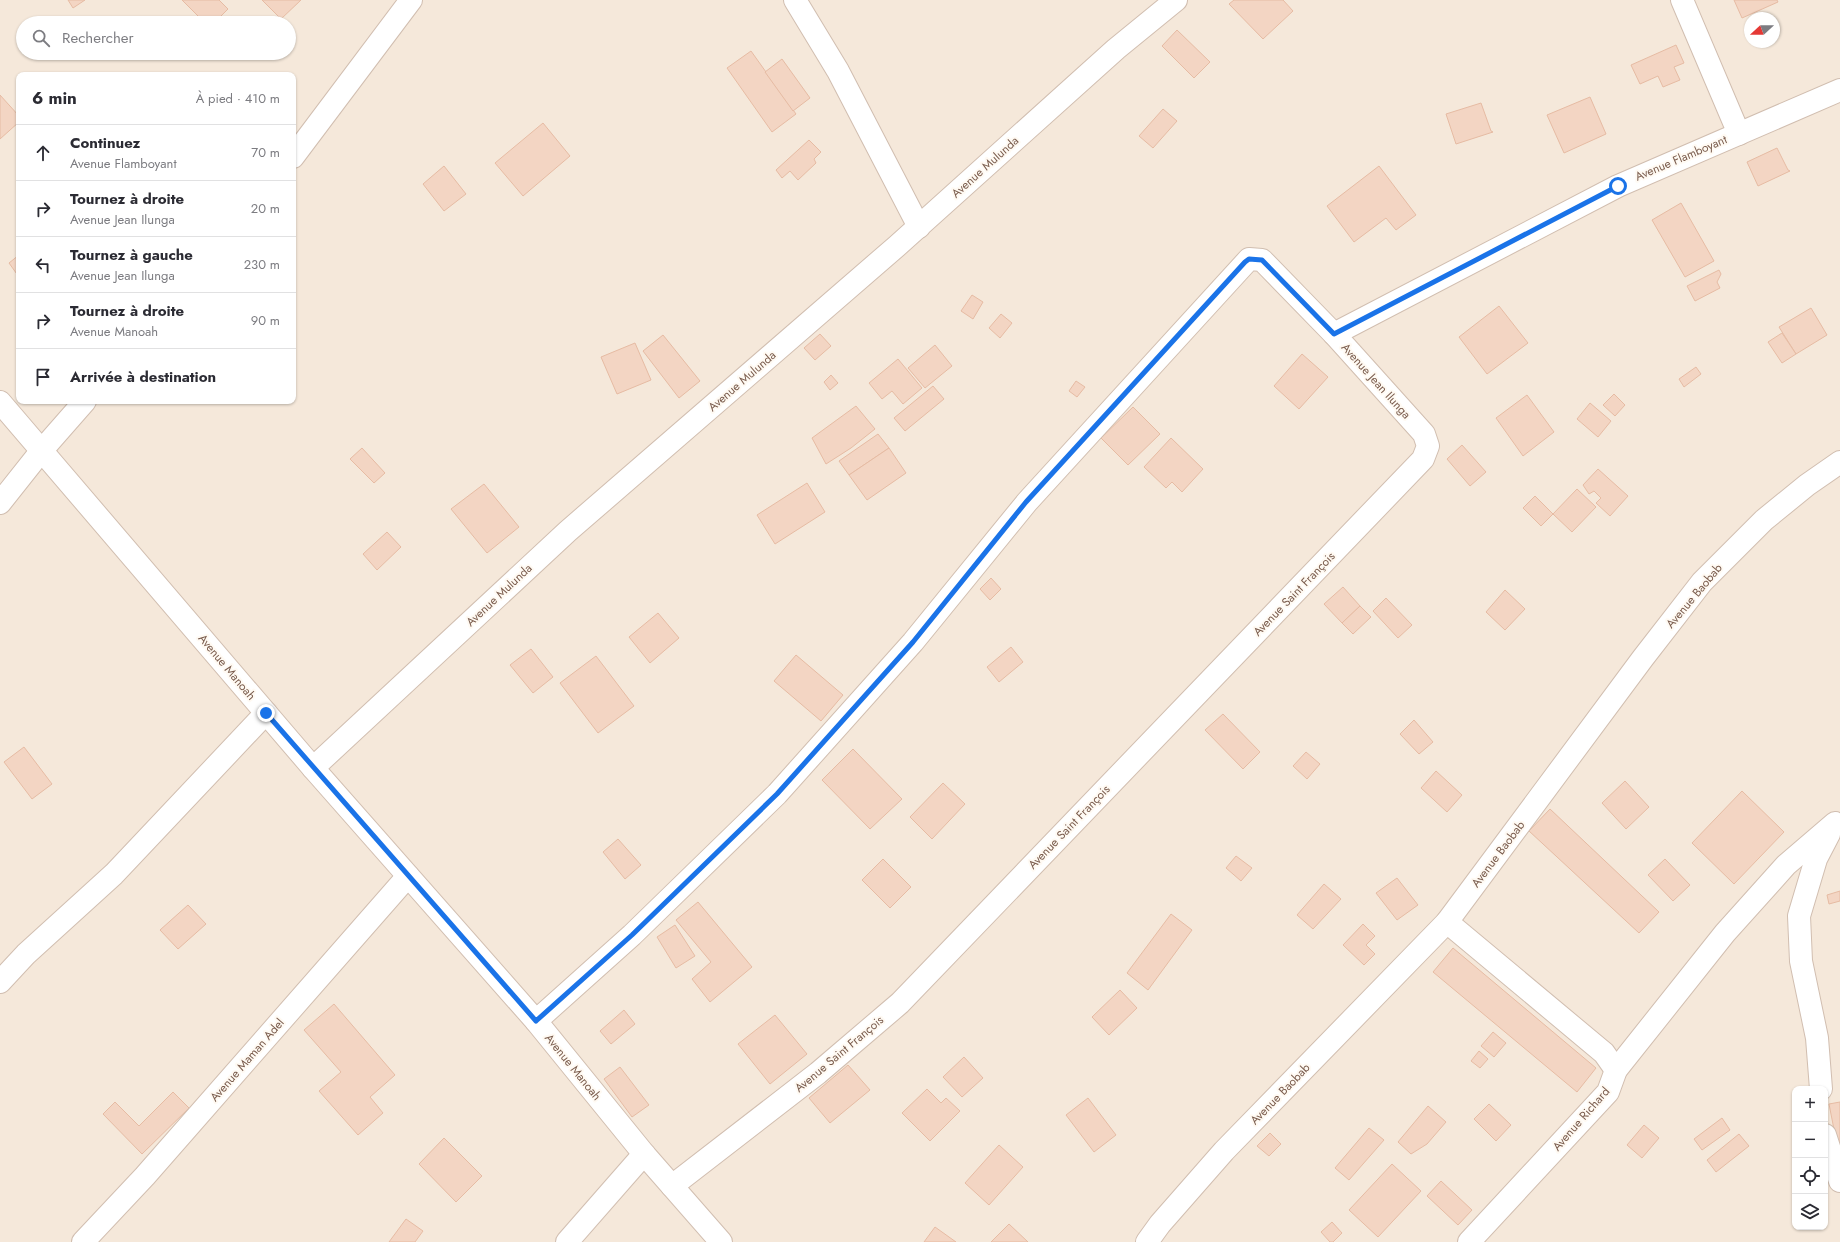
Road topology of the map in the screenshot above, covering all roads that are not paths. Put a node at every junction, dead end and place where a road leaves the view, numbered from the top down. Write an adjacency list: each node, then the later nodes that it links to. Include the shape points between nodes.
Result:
1 (411, 0): 7 (street)
2 (796, 0): 8 (street, via 838,71)
3 (1176, 0): 8 (street, Avenue Mulunda, via 1110,54)
4 (1682, 0): 6 (street)
5 (1840, 90): 6 (street, Avenue Flamboyant)
6 (1739, 134): 9 (street, Avenue Flamboyant, via 1618,186)
7 (296, 154)
8 (919, 227): 17 (street, Avenue Mulunda, via 568,531)
9 (1334, 334): 12 (street, Avenue Jean Ilunga); 22 (street, Avenue Jean Ilunga, via 1262,260 1249,259 1245,262 1026,502 913,642 777,794 632,935)
10 (0, 402): 13 (street, Avenue Manoah)
11 (82, 404): 13 (street)
12 (1424, 434): 28 (street, Avenue Saint François, via 1428,446 1423,459 900,1003 818,1073)
13 (42, 450): 15 (street); 16 (street, Avenue Manoah)
14 (1840, 462): 20 (street, Avenue Baobab, via 1764,520 1702,582)
15 (0, 503)
16 (266, 713): 17 (street, Avenue Manoah); 21 (street, via 114,874 26,954)
17 (312, 768): 19 (street, Avenue Manoah)
18 (1838, 820): 23 (street, Avenue Richard, via 1786,865 1725,933); 24 (street, via 1816,859 1799,916 1801,961 1817,1038)
19 (408, 876): 22 (street, Avenue Manoah); 29 (street, Avenue Maman Adel, via 161,1159)
20 (1447, 922): 23 (street, via 1604,1053); 32 (street, Avenue Baobab, via 1224,1151)
21 (0, 982)
22 (536, 1021): 26 (street, Avenue Manoah)
23 (1616, 1070): 33 (street, Avenue Richard, via 1608,1092)
24 (1821, 1086)
25 (1828, 1144): 27 (street)
26 (644, 1154): 28 (street, Avenue Manoah); 30 (street)
27 (1840, 1181)
28 (672, 1186): 31 (street, Avenue Manoah)
29 (84, 1242)
30 (567, 1242)
31 (721, 1242)
32 (1147, 1242)
33 (1469, 1242)

